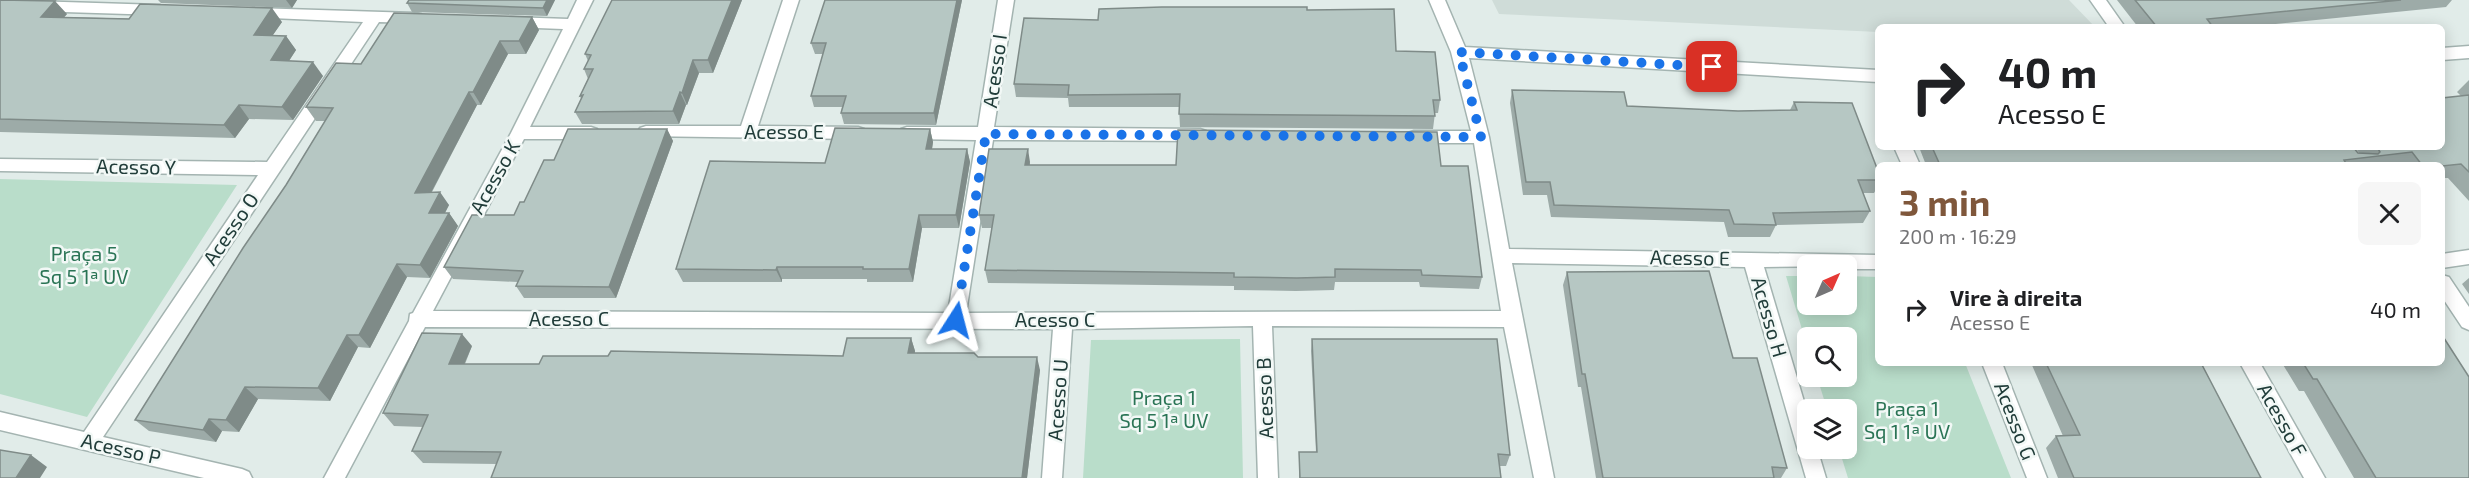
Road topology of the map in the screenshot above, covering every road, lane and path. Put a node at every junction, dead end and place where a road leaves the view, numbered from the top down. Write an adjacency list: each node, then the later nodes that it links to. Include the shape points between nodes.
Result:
1 (585, 0): 12 (street, Acesso K)
2 (791, 0): 19 (street)
3 (1006, 0): 22 (street, Acesso I)
4 (1437, 0): 14 (street)
5 (2098, 0): 13 (street)
6 (0, 5): 7 (street)
7 (175, 10)
8 (233, 12): 9 (street)
9 (374, 17): 10 (street); 27 (street, Acesso O)
10 (432, 19)
11 (490, 21): 12 (street)
12 (572, 24): 20 (street, Acesso K)
13 (2115, 24)
14 (1459, 52): 17 (street); 25 (street)
15 (2469, 52): 16 (street)
16 (2445, 54)
17 (1875, 81)
18 (634, 132): 19 (street, Acesso E)
19 (748, 132): 22 (street, Acesso E)
20 (519, 133): 21 (street); 35 (street, Acesso K)
21 (611, 133)
22 (986, 134): 23 (street, Acesso E); 37 (street, Acesso I)
23 (1222, 135)
24 (1399, 137): 25 (street)
25 (1481, 137): 28 (street)
26 (0, 165): 27 (street, Acesso Y)
27 (272, 169): 43 (street, Acesso O)
28 (1502, 256): 30 (street, Acesso E); 36 (street)
29 (2469, 257): 31 (street)
30 (1752, 259): 32 (street, Acesso E); 49 (street, Acesso H)
31 (2445, 261)
32 (1875, 262)
33 (2445, 286): 39 (street)
34 (1262, 318): 36 (street, Acesso C); 38 (street, Acesso C); 47 (street, Acesso B)
35 (417, 319): 37 (street, Acesso C); 45 (street, Acesso K)
36 (1512, 319): 48 (street)
37 (956, 320): 38 (street, Acesso C)
38 (1063, 321): 46 (street, Acesso U)
39 (2469, 322)
40 (1993, 366): 50 (street, Acesso G)
41 (2252, 366): 51 (street, Acesso F)
42 (0, 421): 43 (street, Acesso P)
43 (89, 441): 44 (street, Acesso P)
44 (242, 478)
45 (334, 478)
46 (1052, 478)
47 (1268, 478)
48 (1544, 478)
49 (1815, 478)
50 (2037, 478)
51 (2314, 478)

